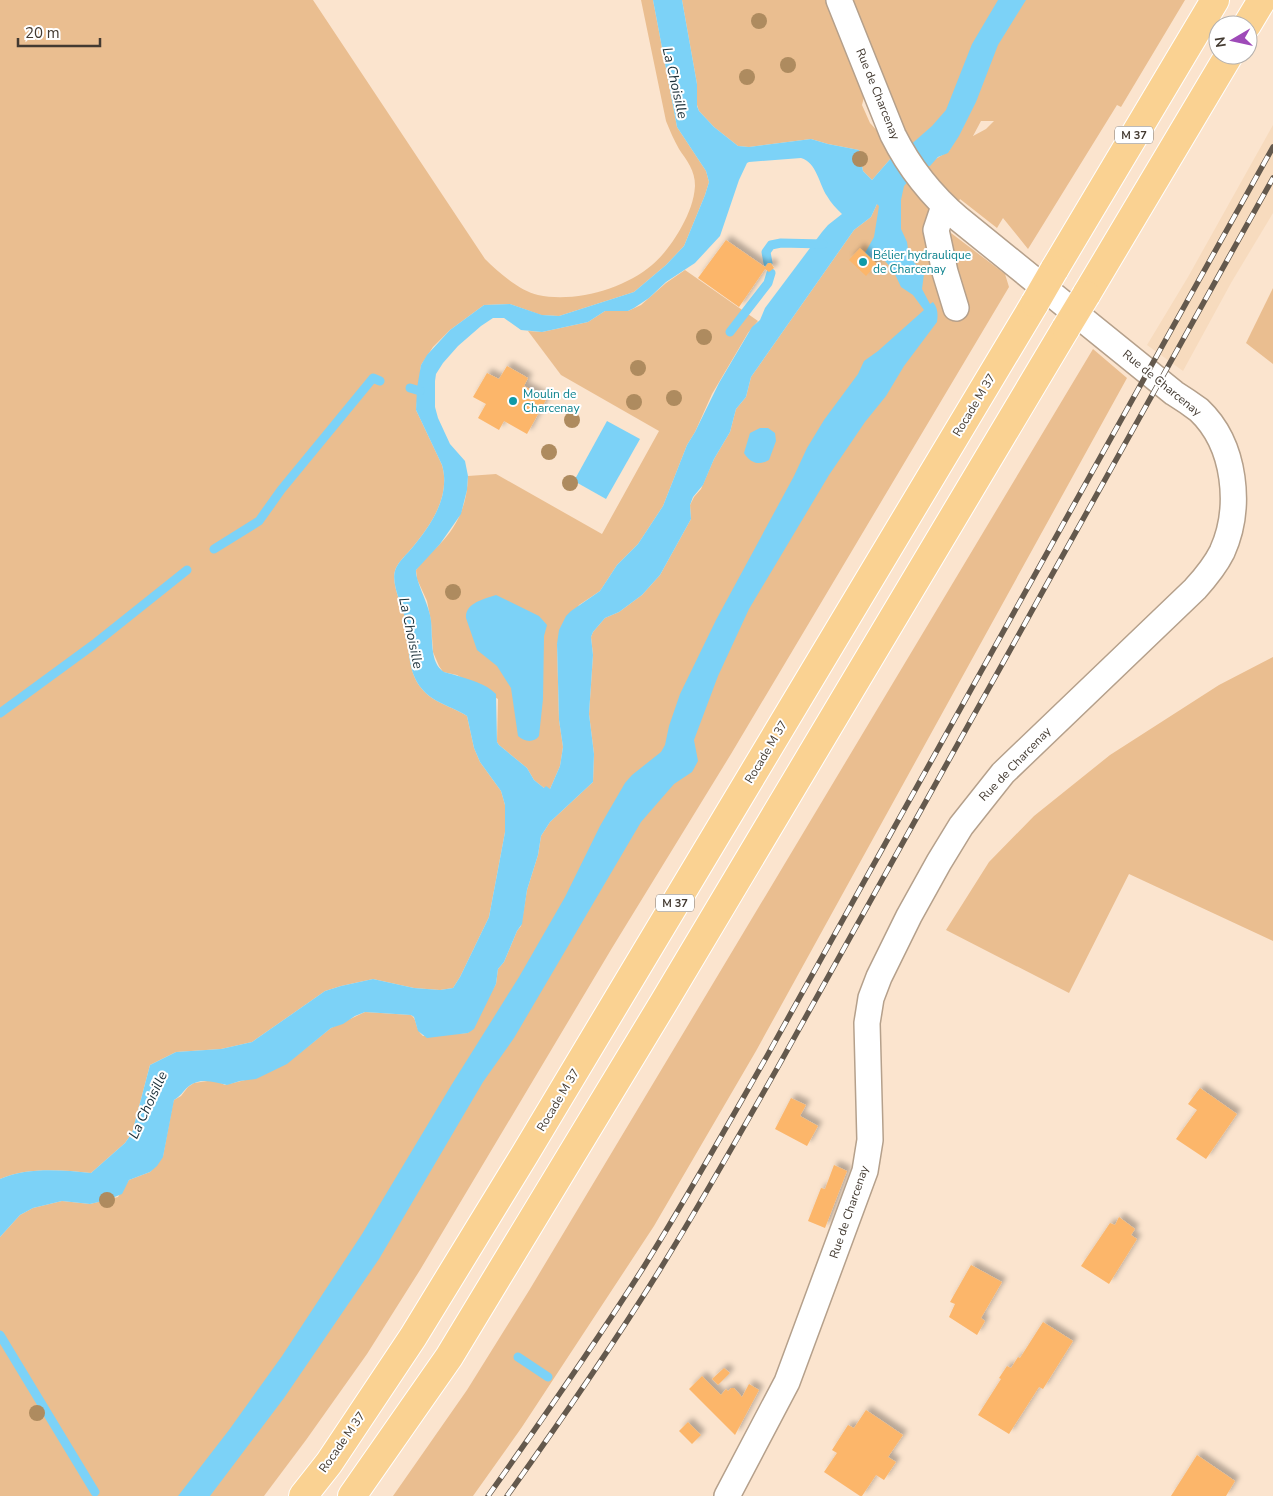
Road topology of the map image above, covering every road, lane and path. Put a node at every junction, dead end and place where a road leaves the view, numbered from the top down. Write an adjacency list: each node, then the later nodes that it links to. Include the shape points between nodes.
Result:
1 (839, 0): 6 (street, Rue de Charcenay, via 899,147)
2 (1215, 0): 8 (highway, Rocade M 37 / M 37, bridge, via 525,1154 418,1329 329,1463)
3 (1262, 0): 4 (highway)
4 (1253, 15)
5 (1223, 65): 9 (highway, bridge, via 449,1358)
6 (944, 206): 7 (street, via 936,230); 10 (street, Rue de Charcenay, via 1199,411 1216,432 1226,454 1232,478 1232,520 1221,553 1195,589 1044,732 978,802 909,916 879,977 869,1006 866,1049 870,1140 865,1171 787,1382)
7 (956, 308)
8 (303, 1496)
9 (352, 1496)
10 (727, 1496)

